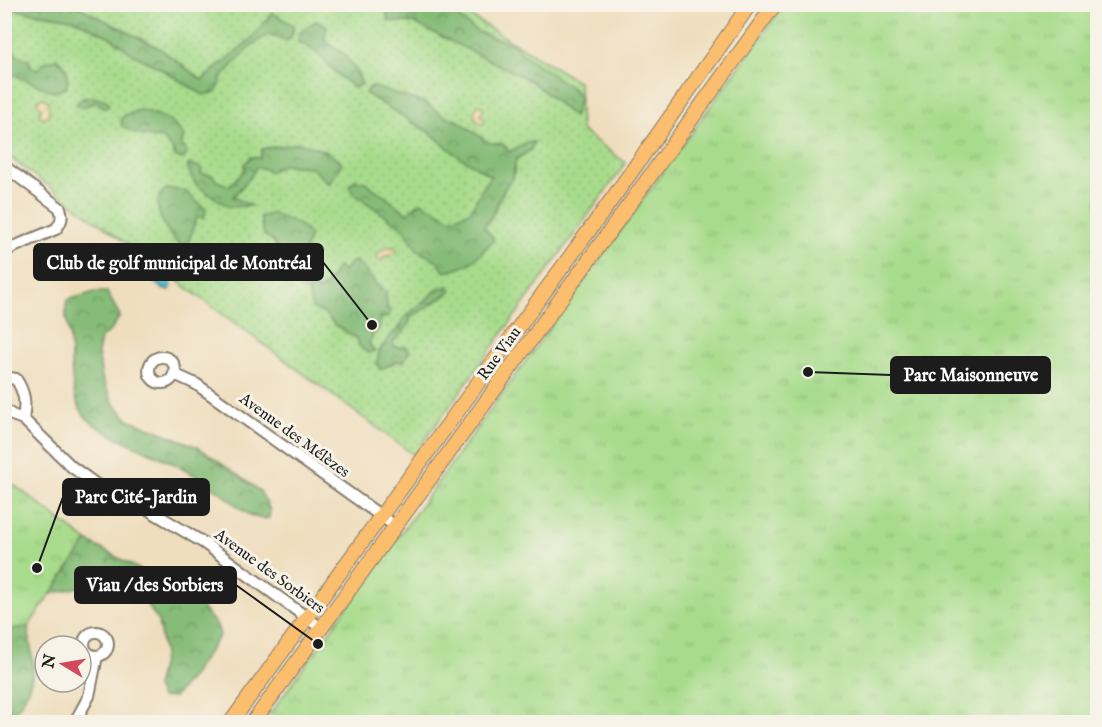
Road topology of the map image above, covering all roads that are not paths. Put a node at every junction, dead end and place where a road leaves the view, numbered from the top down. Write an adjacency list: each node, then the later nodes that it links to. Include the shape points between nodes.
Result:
1 (750, 4): 9 (main road, Rue Viau)
2 (775, 4): 10 (main road, Rue Viau)
3 (4, 165): 4 (street, via 60,208 63,215 56,229)
4 (4, 251)
5 (174, 374): 9 (street, Avenue des Mélèzes, via 196,384)
6 (4, 377): 8 (street, via 16,379 24,391)
7 (4, 409): 8 (street, Avenue des Sorbiers)
8 (23, 419): 11 (street, Avenue des Sorbiers, via 72,467 112,496 149,510 204,543)
9 (381, 516): 10 (street, Avenue des Mélèzes); 11 (main road, Rue Viau)
10 (395, 526): 12 (main road, Rue Viau)
11 (308, 618): 12 (street, Avenue des Sorbiers); 15 (main road, Rue Viau)
12 (321, 628): 16 (main road, Rue Viau)
13 (97, 656): 14 (street, via 89,696)
14 (75, 723)
15 (231, 723)
16 (253, 723)

